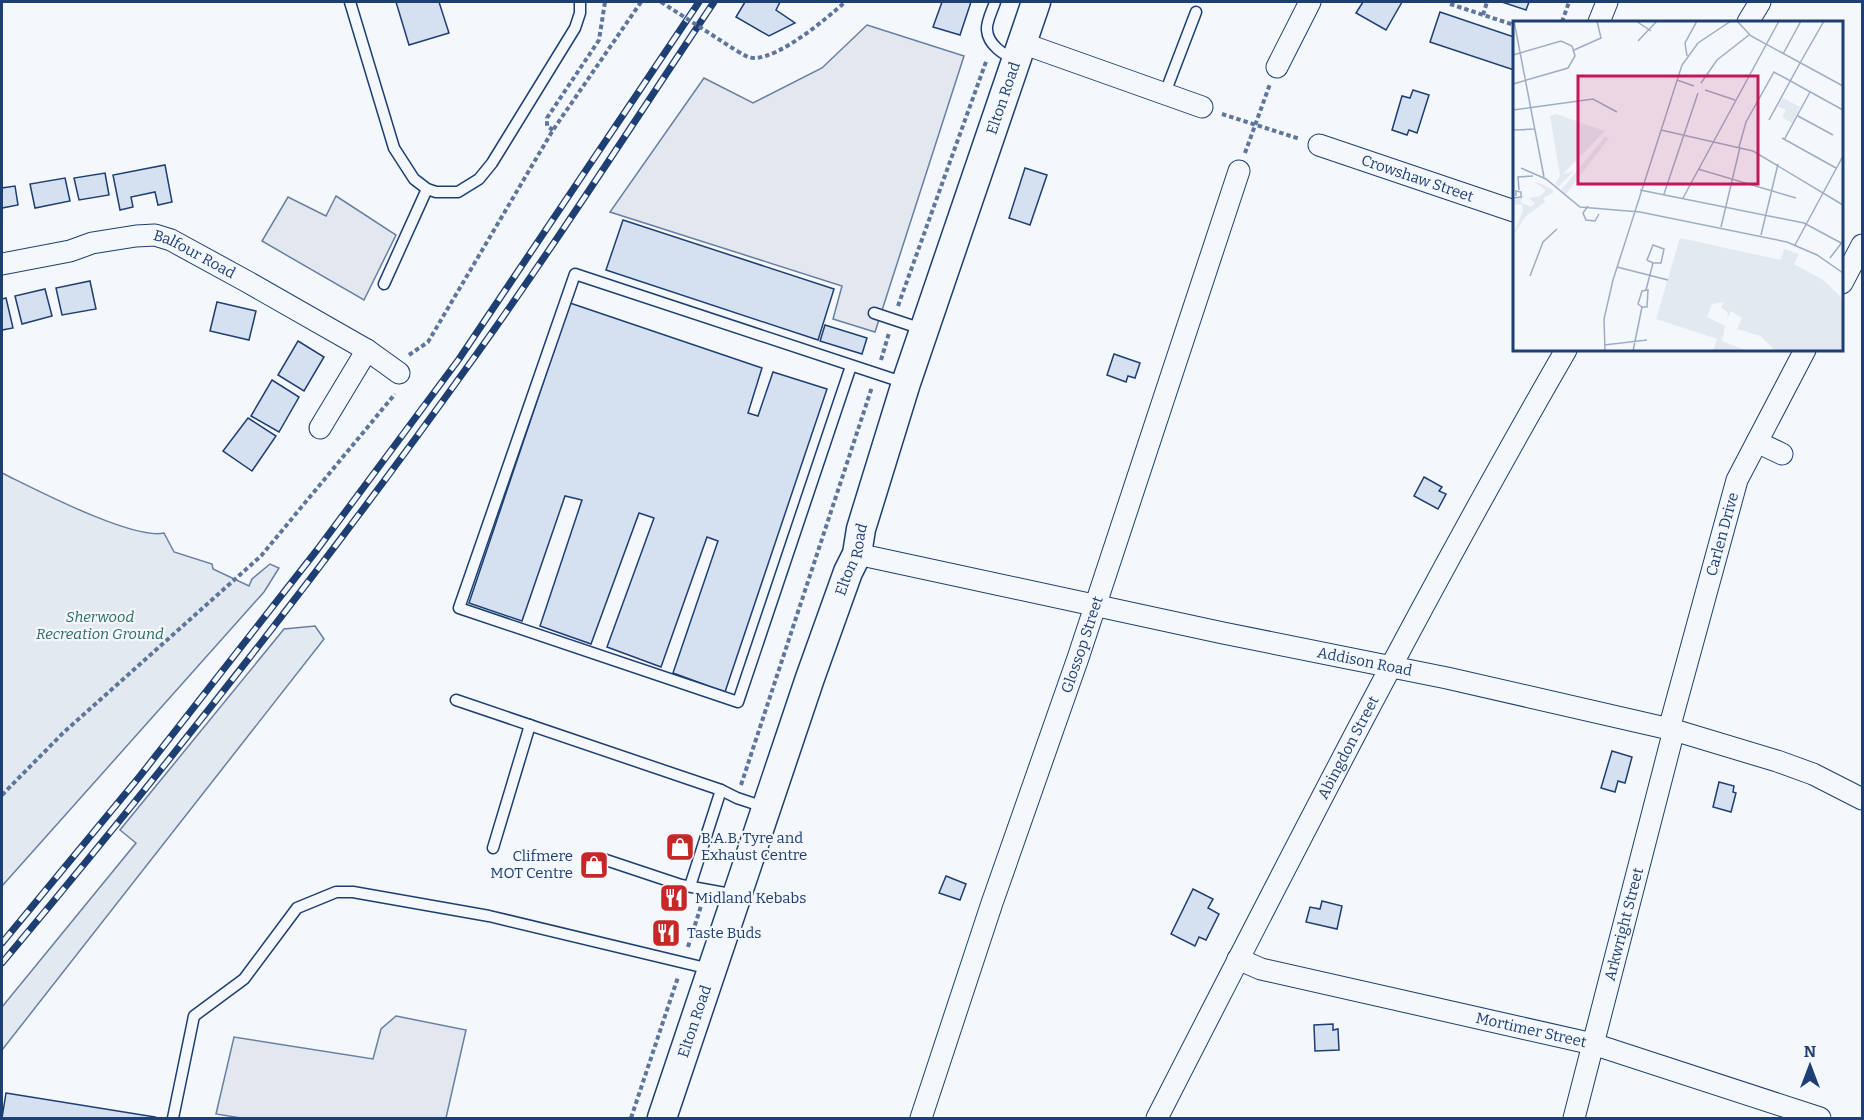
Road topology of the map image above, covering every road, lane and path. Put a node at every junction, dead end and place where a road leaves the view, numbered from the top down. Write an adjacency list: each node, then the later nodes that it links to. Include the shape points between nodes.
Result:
1 (350, 2): 30 (lane, via 394,148 409,173)
2 (580, 2): 30 (lane, via 575,28 485,172 458,192)
3 (605, 2): 27 (path, via 599,40 547,118 547,126)
4 (641, 2): 27 (path)
5 (661, 2): 6 (path, bridge, via 737,51 757,58 778,51)
6 (845, 2)
7 (995, 2): 21 (lane, via 987,29)
8 (1036, 2): 22 (street, Elton Road)
9 (1310, 2): 23 (street)
10 (1487, 2): 16 (path)
11 (1569, 2): 17 (path)
12 (1607, 2): 18 (street)
13 (1760, 2): 19 (street)
14 (1450, 4): 16 (path)
15 (1196, 12): 24 (lane)
16 (1483, 15): 20 (path)
17 (1562, 21)
18 (1599, 21)
19 (1749, 21)
20 (1513, 24)
21 (991, 43): 22 (lane, via 1005,56); 37 (path)
22 (1019, 52): 24 (street); 38 (street, Elton Road)
23 (1277, 67): 26 (path)
24 (1165, 93): 25 (street)
25 (1202, 106): 26 (path)
26 (1254, 124): 28 (path); 29 (path)
27 (555, 128): 44 (path, via 428,342 407,356)
28 (1318, 145): 31 (street, Crowshaw Street)
29 (1239, 171): 50 (street, Glossop Street)
30 (428, 189): 35 (lane)
31 (1513, 210)
32 (1863, 245): 34 (street)
33 (2, 264): 39 (street, Balfour Road, via 92,243 155,235 171,240)
34 (1843, 281)
35 (384, 284)
36 (874, 313): 37 (lane)
37 (893, 320): 38 (lane); 43 (path)
38 (925, 330): 45 (street, Elton Road)
39 (367, 350): 44 (street, Balfour Road); 46 (street)
40 (1565, 351): 51 (street, Abingdon Street)
41 (1805, 351): 47 (street, Carlen Drive)
42 (851, 366): 42 (lane, via 738,702 459,608 575,274); 43 (lane)
43 (876, 374): 45 (lane); 57 (path)
44 (401, 376): 56 (path, via 261,556 64,732)
45 (906, 383): 49 (street, Elton Road, via 861,529)
46 (320, 428)
47 (1757, 442): 48 (street); 54 (street, Carlen Drive, via 1737,480)
48 (1782, 454)
49 (857, 554): 50 (street, Addison Road); 59 (street, Elton Road)
50 (1096, 605): 51 (street, Addison Road); 72 (street, Glossop Street)
51 (1390, 667): 54 (street, Addison Road); 65 (street, Abingdon Street)
52 (456, 700): 53 (lane)
53 (530, 725): 55 (lane); 60 (lane)
54 (1672, 729): 58 (street, Addison Road, via 1813,774); 68 (street, Arkwright Street)
55 (721, 790): 57 (lane); 62 (lane)
56 (2, 795)
57 (737, 798): 59 (lane)
58 (1863, 799)
59 (767, 808): 64 (street, Elton Road)
60 (493, 848)
61 (603, 859): 62 (lane)
62 (690, 886): 63 (lane)
63 (706, 889): 64 (lane); 66 (path)
64 (737, 896): 67 (street, Elton Road)
65 (1238, 959): 68 (street, Mortimer Street, via 1261,969); 73 (street, Abingdon Street)
66 (682, 963): 67 (lane); 69 (lane, via 489,916 336,892 297,908 244,980 194,1016); 70 (path)
67 (713, 970): 71 (street, Elton Road)
68 (1593, 1044): 74 (street, Arkwright Street); 75 (street, Mortimer Street)
69 (172, 1119)
70 (631, 1119)
71 (662, 1119)
72 (921, 1119)
73 (1157, 1119)
74 (1574, 1119)
75 (1820, 1119)

